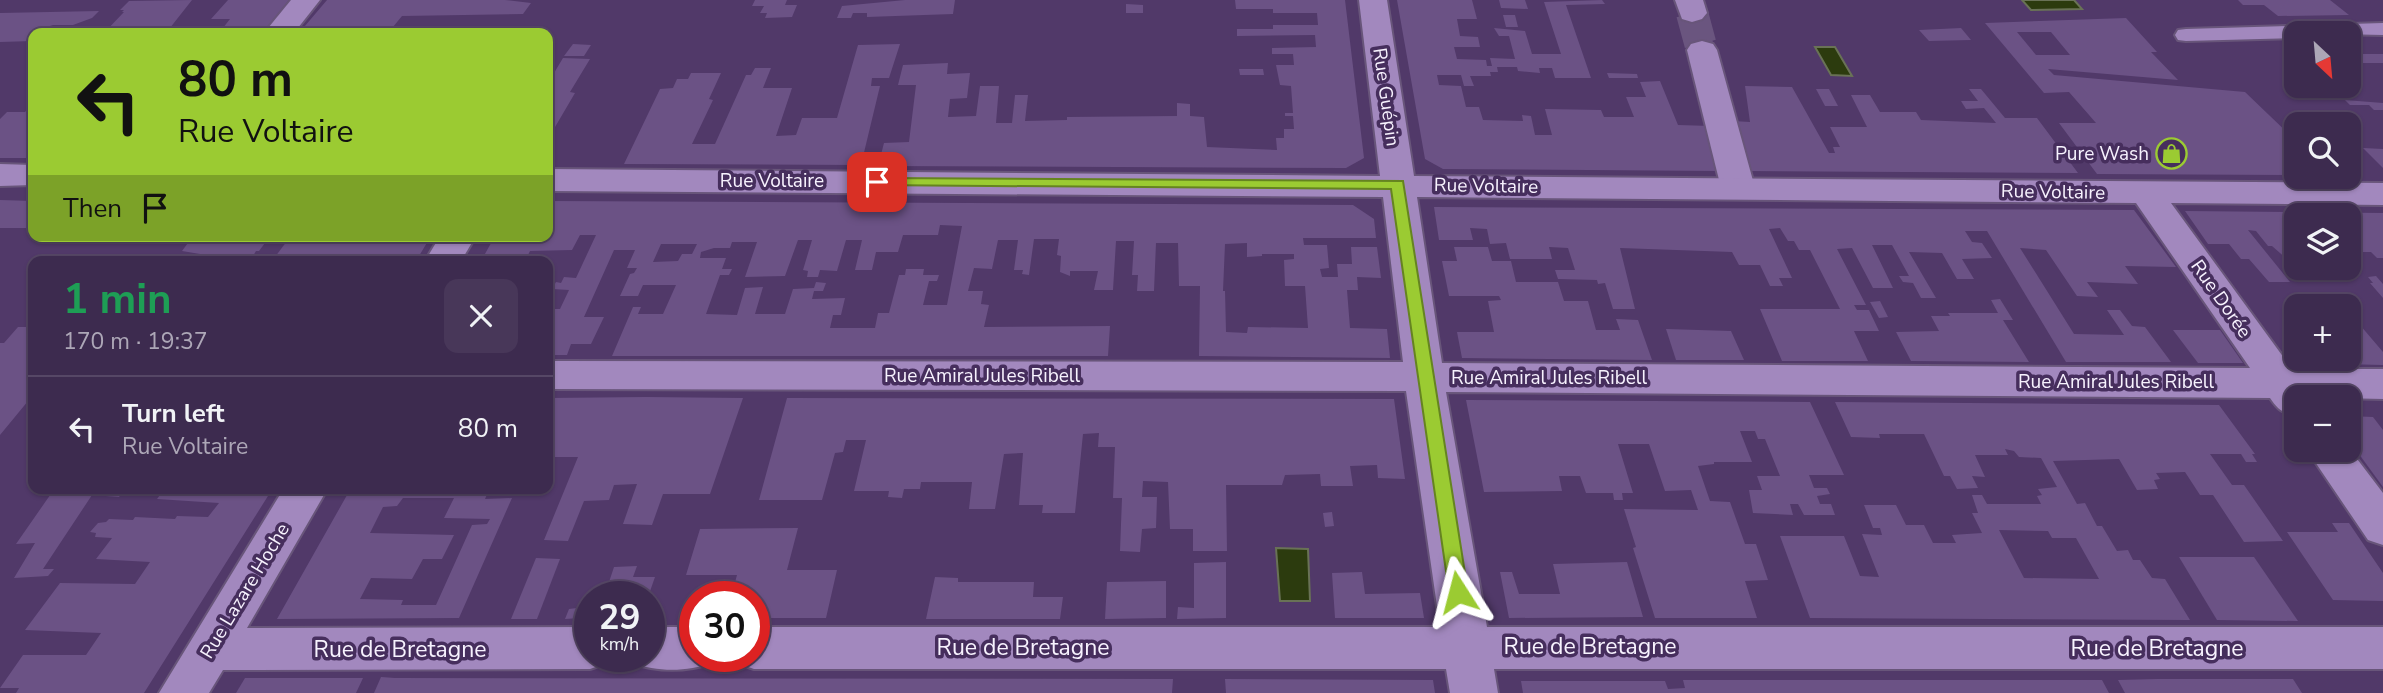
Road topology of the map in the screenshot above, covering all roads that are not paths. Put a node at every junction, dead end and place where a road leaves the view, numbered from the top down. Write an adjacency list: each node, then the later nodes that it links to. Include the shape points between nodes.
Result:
1 (306, 0): 3 (street)
2 (1373, 0): 10 (street, Rue Guépin)
3 (283, 28)
4 (2383, 29): 5 (lane)
5 (2186, 35)
6 (1702, 50): 11 (street)
7 (0, 175): 8 (street)
8 (28, 175)
9 (553, 180): 10 (street, Rue Voltaire)
10 (1398, 185): 11 (street, Rue Voltaire); 15 (street, Rue Guépin)
11 (1738, 188): 12 (street, Rue Voltaire)
12 (2146, 193): 13 (street, Rue Voltaire); 18 (street, Rue Dorée)
13 (2383, 194)
14 (553, 375): 15 (street, Rue Amiral Jules Ribell)
15 (1424, 377): 19 (street, Rue Amiral Jules Ribell); 23 (street, Rue Guépin)
16 (2383, 384): 17 (street, Rue Amiral Jules Ribell)
17 (2361, 386)
18 (2284, 387)
19 (2284, 394)
20 (2337, 462): 22 (street)
21 (303, 494): 27 (street, Rue Lazare Hoche)
22 (2383, 527)
23 (1467, 646): 25 (street, Rue de Bretagne); 26 (street, Rue de Bretagne); 29 (street, Rue Guépin)
24 (574, 648): 27 (street, Rue de Bretagne)
25 (770, 648)
26 (2383, 648)
27 (209, 649): 28 (street, Rue Lazare Hoche)
28 (183, 693)
29 (1474, 693)

